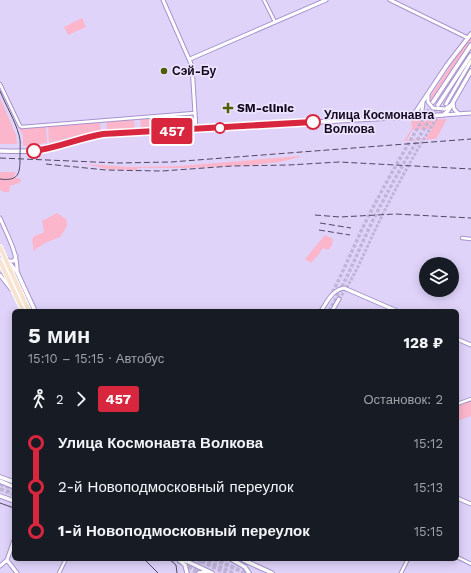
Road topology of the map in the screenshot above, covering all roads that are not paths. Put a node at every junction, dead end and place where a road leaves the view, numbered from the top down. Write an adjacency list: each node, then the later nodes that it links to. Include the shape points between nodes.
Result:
1 (163, 0): 10 (street)
2 (264, 0): 5 (street)
3 (326, 0): 5 (street)
4 (390, 0): 7 (street)
5 (275, 22): 10 (street)
6 (471, 34): 7 (main road)
7 (468, 38): 14 (main road)
8 (471, 45): 16 (main road)
9 (471, 56): 19 (main road)
10 (190, 59): 20 (street)
11 (471, 61): 18 (street)
12 (471, 71): 15 (main road)
13 (0, 84): 20 (street, via 22,127)
14 (429, 94): 15 (street, via 427,100 435,109 447,108); 17 (main road)
15 (453, 101): 22 (main road); 23 (street, via 454,109)
16 (433, 102)
17 (423, 103): 24 (main road); 25 (street, via 422,113)
18 (446, 104)
19 (438, 105)
20 (195, 113): 26 (street)
21 (471, 113): 23 (street)
22 (443, 114): 23 (street); 25 (main road)
23 (459, 114)
24 (413, 116): 25 (main road); 26 (main road)
25 (428, 116)
26 (196, 129): 27 (main road, via 103,134 43,150)
27 (0, 151)
28 (0, 218): 32 (street)
29 (462, 238): 30 (street)
30 (471, 239)
31 (0, 247): 33 (main road)
32 (16, 255): 33 (street, via 12,262); 35 (street)
33 (7, 260): 35 (main road); 40 (main road)
34 (0, 261): 37 (main road)
35 (17, 272): 41 (main road)
36 (0, 275): 37 (street)
37 (16, 296): 39 (main road)
38 (339, 300): 43 (street)
39 (22, 309)
40 (28, 309)
41 (34, 309)
42 (322, 309): 44 (street, via 339,289 349,289)
43 (333, 309)
44 (393, 309)
45 (459, 340): 46 (street)
46 (471, 345)
47 (471, 399): 48 (street)
48 (459, 403)
49 (0, 477): 51 (main road)
50 (0, 481): 52 (main road)
51 (12, 481)
52 (12, 486)
53 (0, 496): 55 (main road)
54 (459, 499): 56 (street)
55 (12, 500)
56 (471, 504)
57 (12, 546): 59 (street)
58 (459, 558): 66 (street)
59 (7, 560): 67 (street); 68 (street)
60 (65, 561): 69 (street)
61 (180, 561): 70 (main road, via 185,565)
62 (186, 561): 72 (main road)
63 (234, 561): 73 (main road, via 245,567)
64 (245, 561): 74 (main road)
65 (407, 561): 75 (street)
66 (471, 564)
67 (0, 566)
68 (17, 573)
69 (59, 573)
70 (187, 573)
71 (199, 573): 72 (main road)
72 (211, 573)
73 (249, 573)
74 (272, 573)
75 (401, 573)

